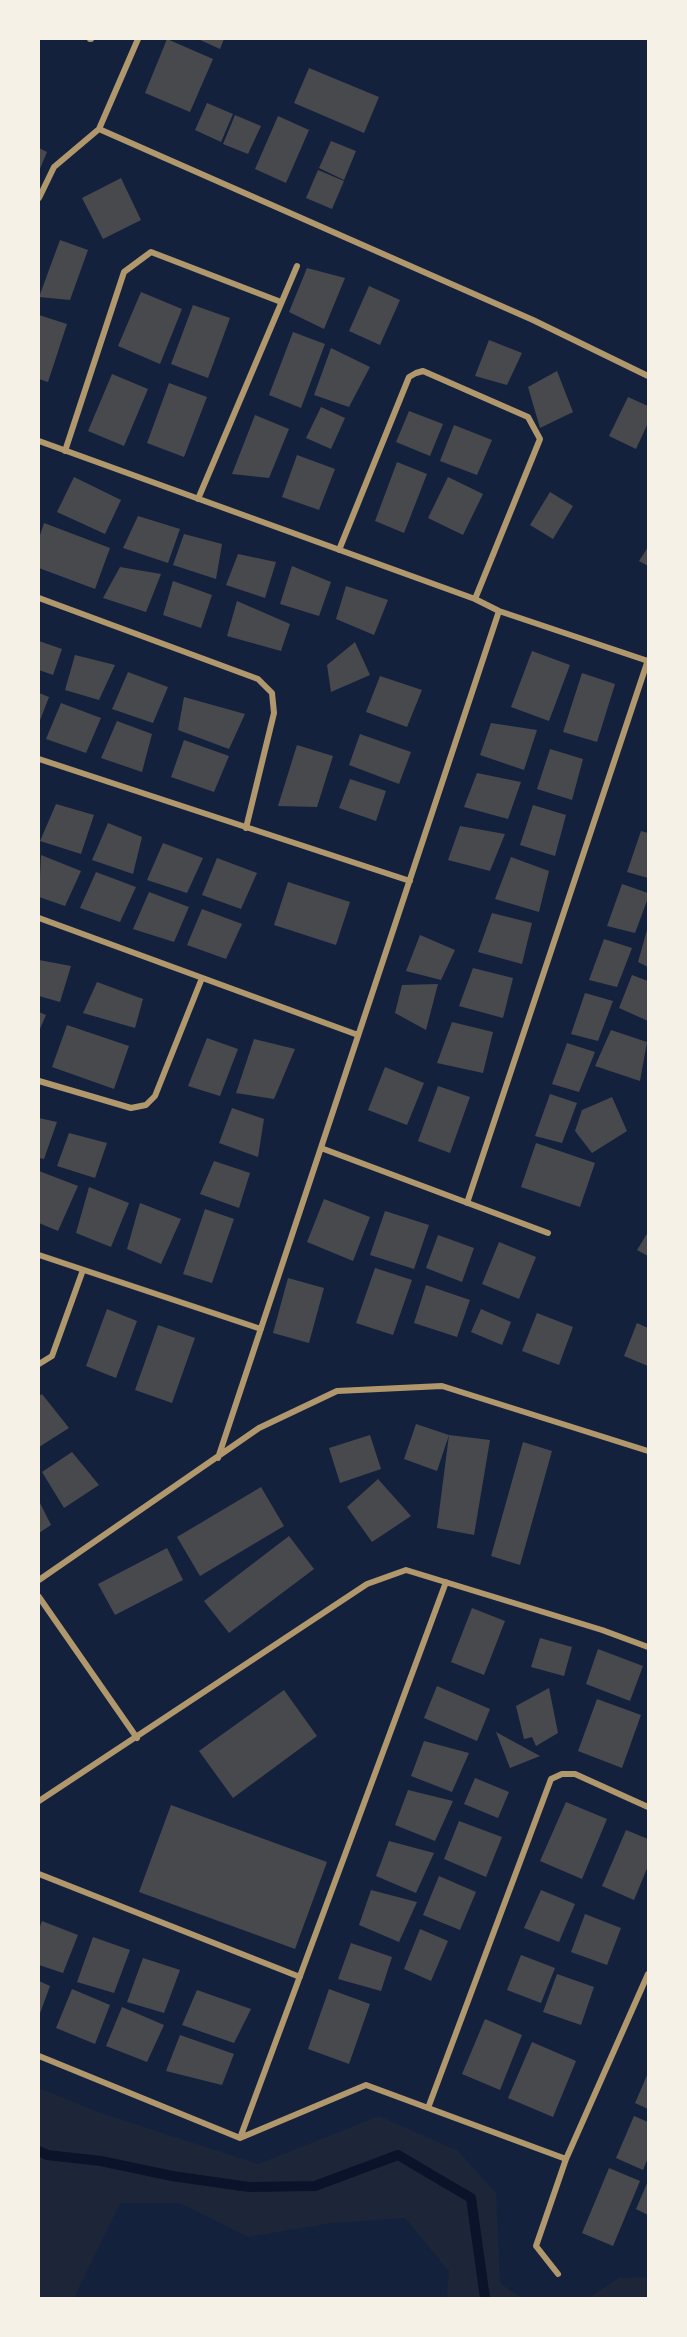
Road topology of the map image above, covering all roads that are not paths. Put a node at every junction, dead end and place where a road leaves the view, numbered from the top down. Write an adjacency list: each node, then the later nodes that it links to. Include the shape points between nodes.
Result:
1 (138, 39): 2 (street)
2 (99, 129): 3 (street, via 54,166); 6 (street, via 533,320)
3 (39, 198)
4 (297, 266): 5 (street)
5 (281, 302): 8 (street, via 151,252 124,272); 9 (street)
6 (648, 376)
7 (39, 441): 8 (street)
8 (66, 451): 9 (street)
9 (198, 499): 10 (street)
10 (339, 549): 12 (street); 12 (street, via 409,378 423,371 528,417 540,439)
11 (39, 598): 16 (street, via 258,679 272,693 274,713)
12 (476, 599): 13 (street)
13 (499, 611): 14 (street); 17 (street)
14 (648, 661): 23 (street)
15 (39, 759): 16 (street)
16 (246, 828): 17 (street)
17 (410, 881): 20 (street)
18 (39, 918): 19 (street)
19 (202, 978): 20 (street); 21 (street, via 155,1096 146,1105 131,1108)
20 (358, 1035): 22 (street)
21 (39, 1081)
22 (321, 1148): 23 (street); 27 (street)
23 (467, 1203): 24 (street)
24 (548, 1233)
25 (39, 1255): 26 (street)
26 (83, 1270): 27 (street); 28 (street, via 52,1356)
27 (261, 1329): 30 (street)
28 (39, 1364)
29 (648, 1451): 30 (street, via 442,1386 337,1391 259,1428)
30 (218, 1458): 31 (street)
31 (39, 1580)
32 (446, 1582): 34 (street); 35 (street, via 406,1569 367,1584); 40 (street)
33 (39, 1597): 35 (street)
34 (648, 1647)
35 (137, 1738): 36 (street)
36 (39, 1801)
37 (648, 1807): 42 (street, via 574,1774 551,1779)
38 (39, 1874): 40 (street)
39 (648, 1974): 44 (street)
40 (300, 1977): 43 (street)
41 (39, 2056): 43 (street)
42 (428, 2108): 43 (street, via 366,2085); 44 (street)
43 (240, 2138)
44 (566, 2159): 45 (street, via 536,2246)
45 (558, 2274)

